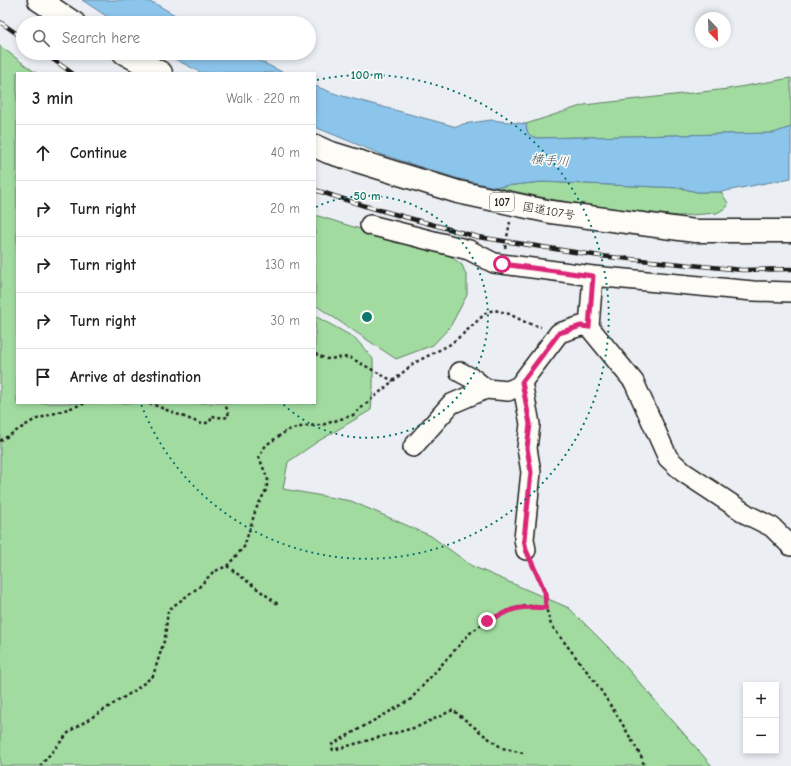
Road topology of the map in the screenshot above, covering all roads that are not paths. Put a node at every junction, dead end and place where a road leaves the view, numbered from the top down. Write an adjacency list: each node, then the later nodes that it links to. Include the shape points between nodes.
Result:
1 (39, 0): 2 (highway)
2 (63, 16)
3 (137, 60): 4 (highway)
4 (159, 72)
5 (316, 146): 7 (highway, 国道107号 / 107, via 458,192 552,212 695,231)
6 (370, 225): 8 (street, via 469,250 494,263)
7 (791, 231)
8 (593, 276): 9 (street, via 753,291); 10 (street)
9 (791, 292)
10 (589, 327): 12 (street, via 581,326 559,333); 15 (street, via 634,382 668,458 683,472 748,515 772,527)
11 (460, 372): 13 (street)
12 (522, 382): 13 (street, via 508,391); 16 (street, via 530,424 527,448 531,472 524,539)
13 (486, 389): 14 (street, via 451,404)
14 (413, 447)
15 (791, 546)
16 (526, 550)

